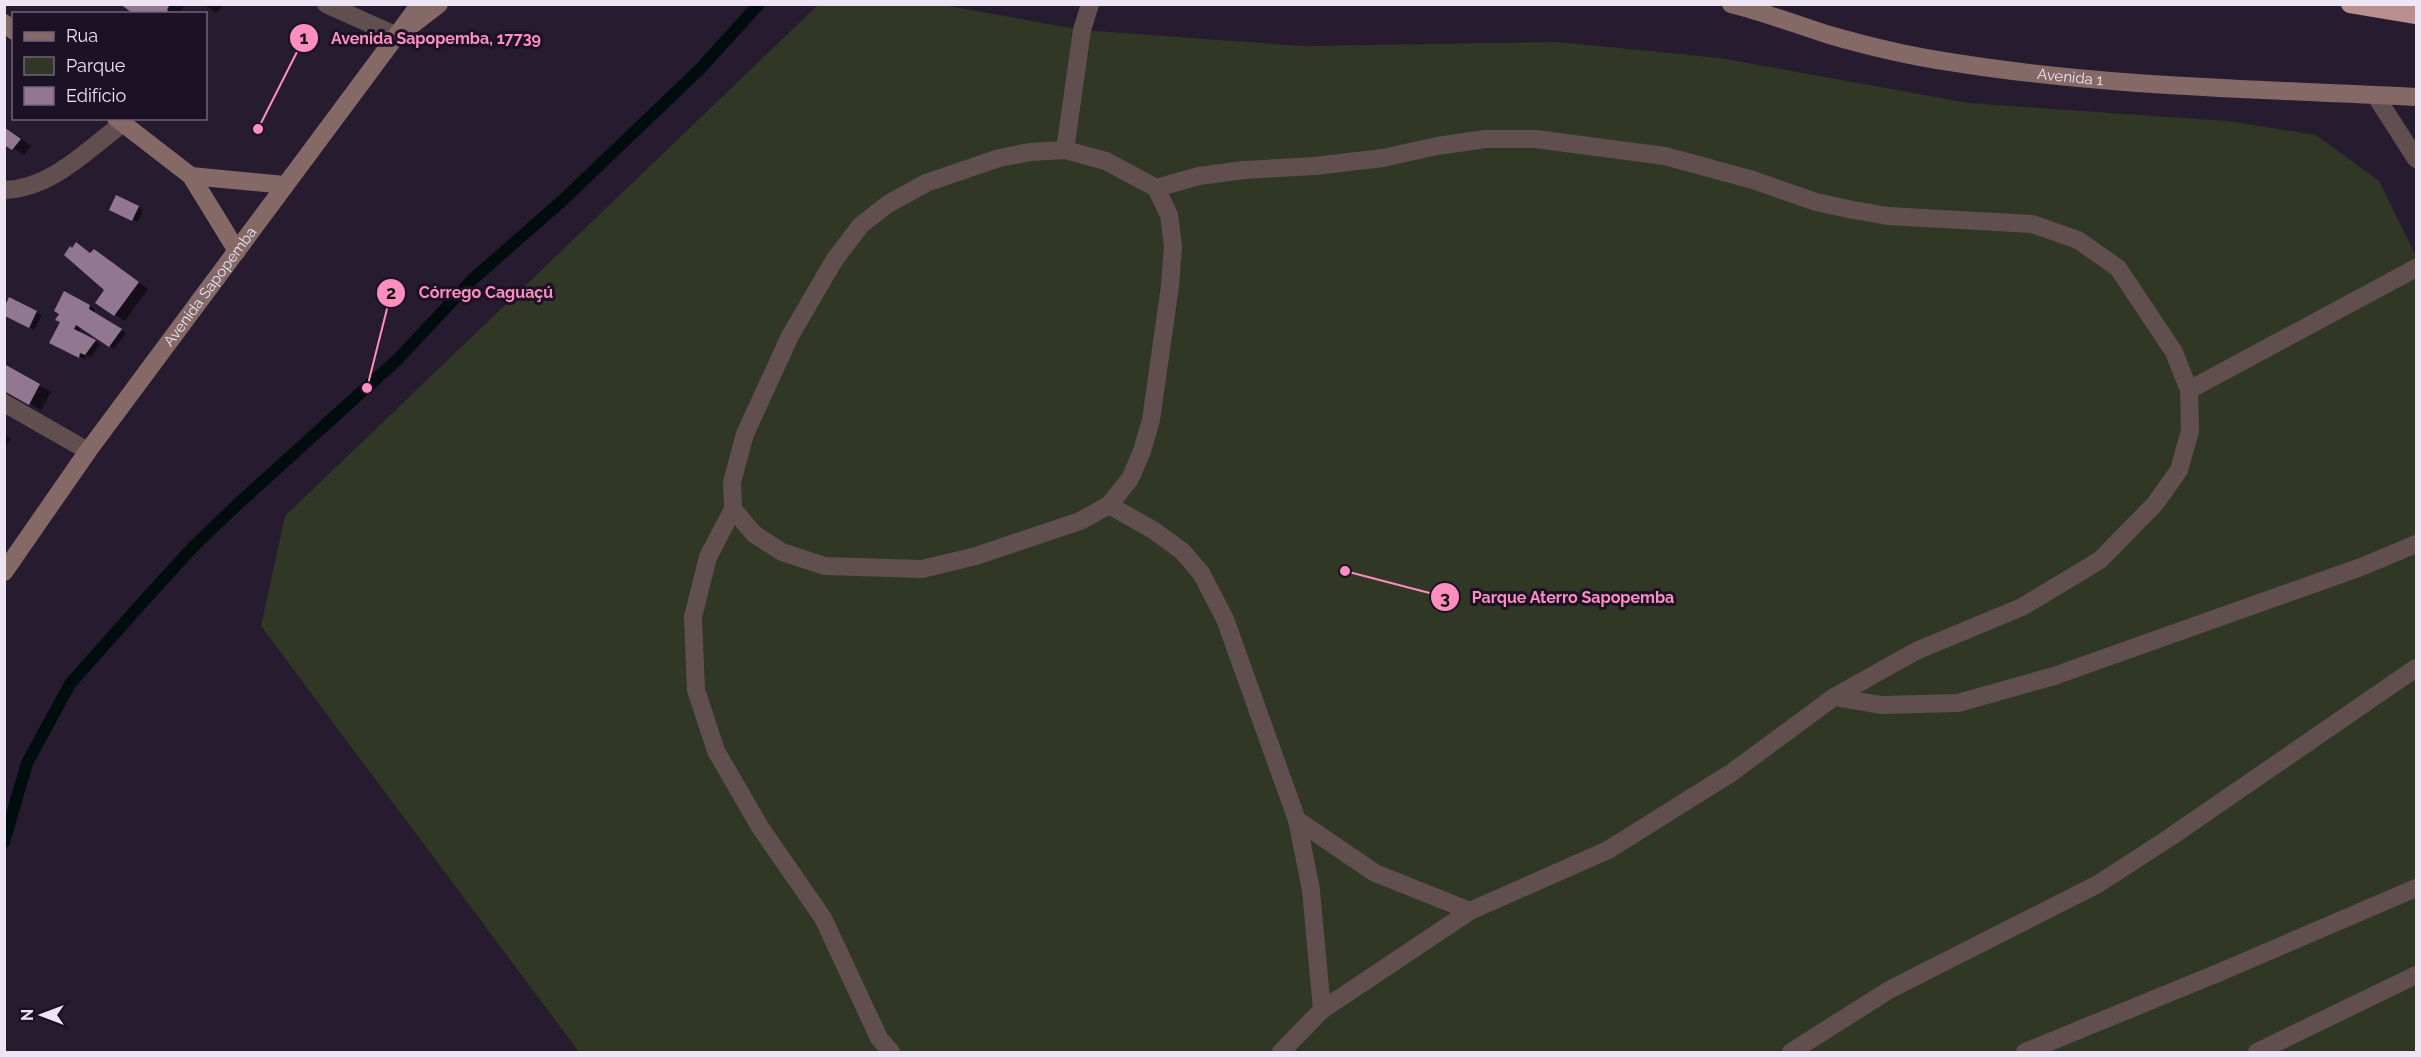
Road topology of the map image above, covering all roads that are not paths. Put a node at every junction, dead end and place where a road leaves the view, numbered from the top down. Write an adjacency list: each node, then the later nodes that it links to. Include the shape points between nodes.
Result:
1 (326, 4): 8 (street)
2 (420, 4): 8 (main road, Avenida Sapopemba)
3 (439, 4): 8 (main road)
4 (1090, 4): 12 (street, via 1082,30)
5 (1731, 4): 9 (main road, Avenida 1, via 1891,51 1949,62 2058,76)
6 (2350, 4): 7 (highway)
7 (2416, 15)
8 (397, 36): 15 (main road, Avenida Sapopemba)
9 (2375, 95): 10 (main road, Avenida 1); 13 (street)
10 (2416, 98)
11 (119, 121): 14 (main road); 17 (street, via 48,180 19,190)
12 (1065, 150): 16 (street, via 1106,161); 24 (street, via 999,158 926,183 861,225 835,259 790,336 745,434 732,482)
13 (2416, 159)
14 (191, 176): 15 (main road); 18 (main road)
15 (285, 185): 18 (main road, Avenida Sapopemba)
16 (1156, 188): 20 (street, via 1198,176 1244,170 1383,158 1485,140 1535,139 1665,156 1852,210 1888,216 2032,224 2078,240 2118,268 2174,352); 23 (street, via 1169,215 1173,246 1151,420 1130,479)
17 (4, 190)
18 (237, 250): 22 (main road, Avenida Sapopemba)
19 (2416, 268): 20 (street)
20 (2189, 390): 28 (street, via 2190,431 2179,470 2155,504 2100,560 2022,607 1916,651)
21 (4, 403): 22 (street)
22 (88, 451): 26 (main road, Avenida Sapopemba)
23 (1109, 505): 24 (street, via 1080,521 976,556 922,569 825,566 782,552 754,534); 29 (street, via 1182,551 1201,573 1225,620)
24 (733, 509): 34 (street, via 708,557 693,617 696,690 716,751 760,827 822,918 879,1038)
25 (2416, 544): 28 (street, via 2054,676 1958,703 1881,705)
26 (4, 572)
27 (2416, 668): 36 (street, via 2098,884 1889,990)
28 (1834, 697): 31 (street, via 1731,772 1608,850)
29 (1297, 820): 31 (street, via 1375,873); 33 (street, via 1311,890)
30 (2416, 888): 37 (street)
31 (1470, 911): 33 (street)
32 (2416, 975): 38 (street)
33 (1322, 1010): 35 (street)
34 (891, 1053)
35 (1281, 1053)
36 (1791, 1053)
37 (2025, 1053)
38 (2257, 1053)

